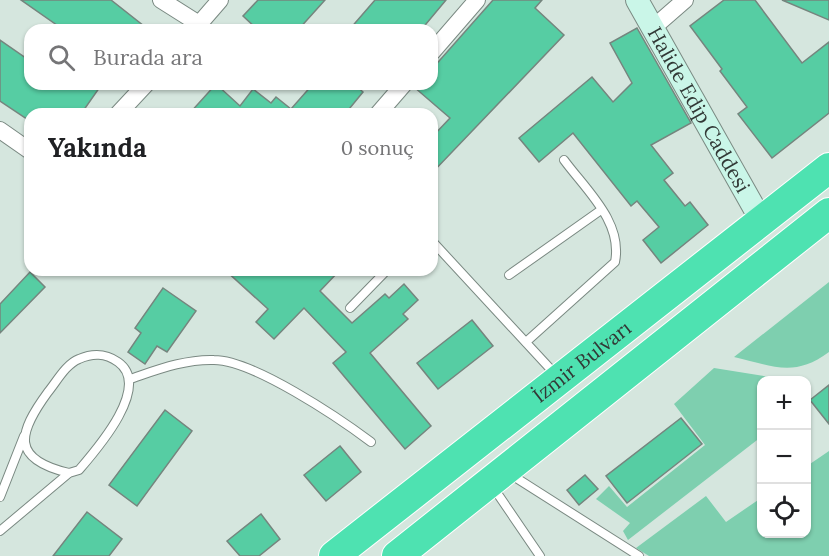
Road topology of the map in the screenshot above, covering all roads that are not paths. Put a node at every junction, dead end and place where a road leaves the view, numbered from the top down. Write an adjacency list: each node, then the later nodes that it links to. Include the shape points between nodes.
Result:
1 (160, 0): 6 (street)
2 (220, 0): 7 (street)
3 (477, 0): 9 (street)
4 (637, 0): 8 (street, Halide Edip Caddesi)
5 (685, 0): 8 (street)
6 (192, 24)
7 (199, 24)
8 (654, 27): 20 (street, Halide Edip Caddesi)
9 (438, 45)
10 (142, 90): 12 (street)
11 (399, 90): 13 (street)
12 (128, 108)
13 (383, 108)
14 (0, 130): 15 (street)
15 (24, 147)
16 (564, 160): 18 (lane)
17 (829, 168): 20 (highway, İzmir Bulvarı)
18 (601, 210): 22 (lane); 25 (lane, via 613,227 618,248 615,262)
19 (829, 213): 31 (highway, İzmir Bulvarı)
20 (761, 220): 27 (highway, İzmir Bulvarı)
21 (438, 248): 25 (lane)
22 (509, 275)
23 (381, 276): 24 (lane)
24 (350, 308)
25 (526, 342): 27 (lane)
26 (130, 379): 28 (lane, via 124,367 106,355 92,354 76,360 29,419); 29 (lane, via 170,365 235,362 332,412); 30 (lane, via 129,395 119,415 91,456 79,470)
27 (560, 380): 34 (highway, İzmir Bulvarı)
28 (24, 435): 30 (lane, via 33,457); 32 (lane)
29 (371, 442)
30 (69, 474): 33 (lane)
31 (497, 476): 35 (highway, İzmir Bulvarı); 36 (lane); 37 (lane)
32 (0, 497)
33 (0, 531)
34 (334, 556)
35 (397, 556)
36 (540, 556)
37 (639, 556)

